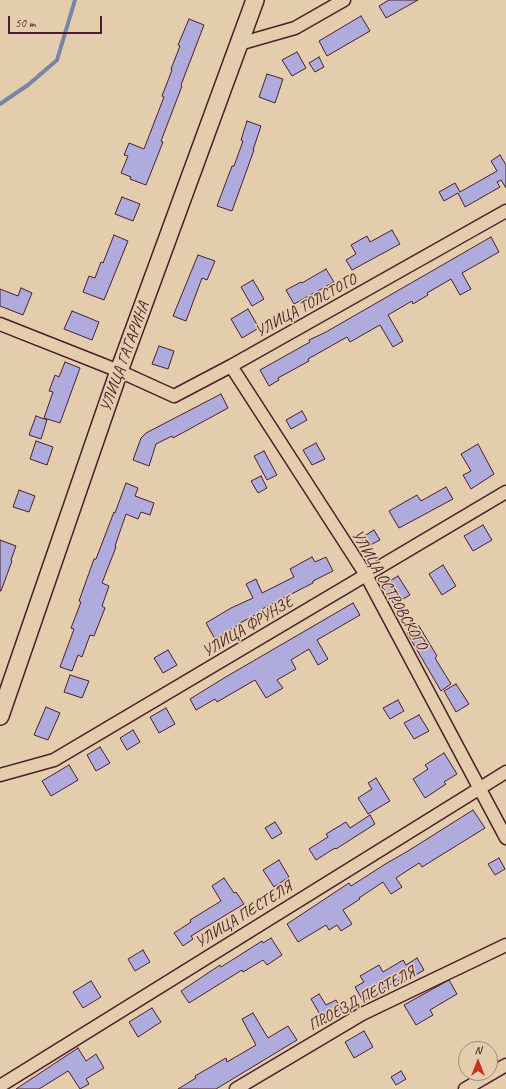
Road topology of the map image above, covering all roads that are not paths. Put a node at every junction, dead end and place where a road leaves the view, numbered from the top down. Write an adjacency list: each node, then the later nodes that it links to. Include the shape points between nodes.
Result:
1 (254, 0): 3 (main road, УЛИЦА ГАГАРИНА)
2 (344, 0): 3 (street, via 295,28)
3 (239, 44): 7 (main road, УЛИЦА ГАГАРИНА)
4 (506, 211): 6 (street, УЛИЦА ТОЛСТОГО)
5 (0, 324): 7 (street)
6 (231, 366): 7 (street, УЛИЦА ТОЛСТОГО, via 174,396); 9 (street, УЛИЦА ОСТРОВСКОГО)
7 (119, 371): 10 (main road, УЛИЦА ГАГАРИНА)
8 (506, 492): 9 (street, УЛИЦА ФРУНЗЕ)
9 (366, 576): 12 (street, УЛИЦА ФРУНЗЕ, via 54,760); 13 (street, УЛИЦА ОСТРОВСКОГО)
10 (0, 715)
11 (506, 772): 13 (street, УЛИЦА ПЕСТЕЛЯ)
12 (0, 775)
13 (479, 788): 14 (street, УЛИЦА ОСТРОВСКОГО); 17 (street, УЛИЦА ПЕСТЕЛЯ)
14 (506, 838)
15 (506, 944): 18 (street, ПРОЕЗД ПЕСТЕЛЯ, via 362,1014)
16 (506, 1065): 19 (street)
17 (0, 1086)
18 (236, 1089)
19 (465, 1089)

